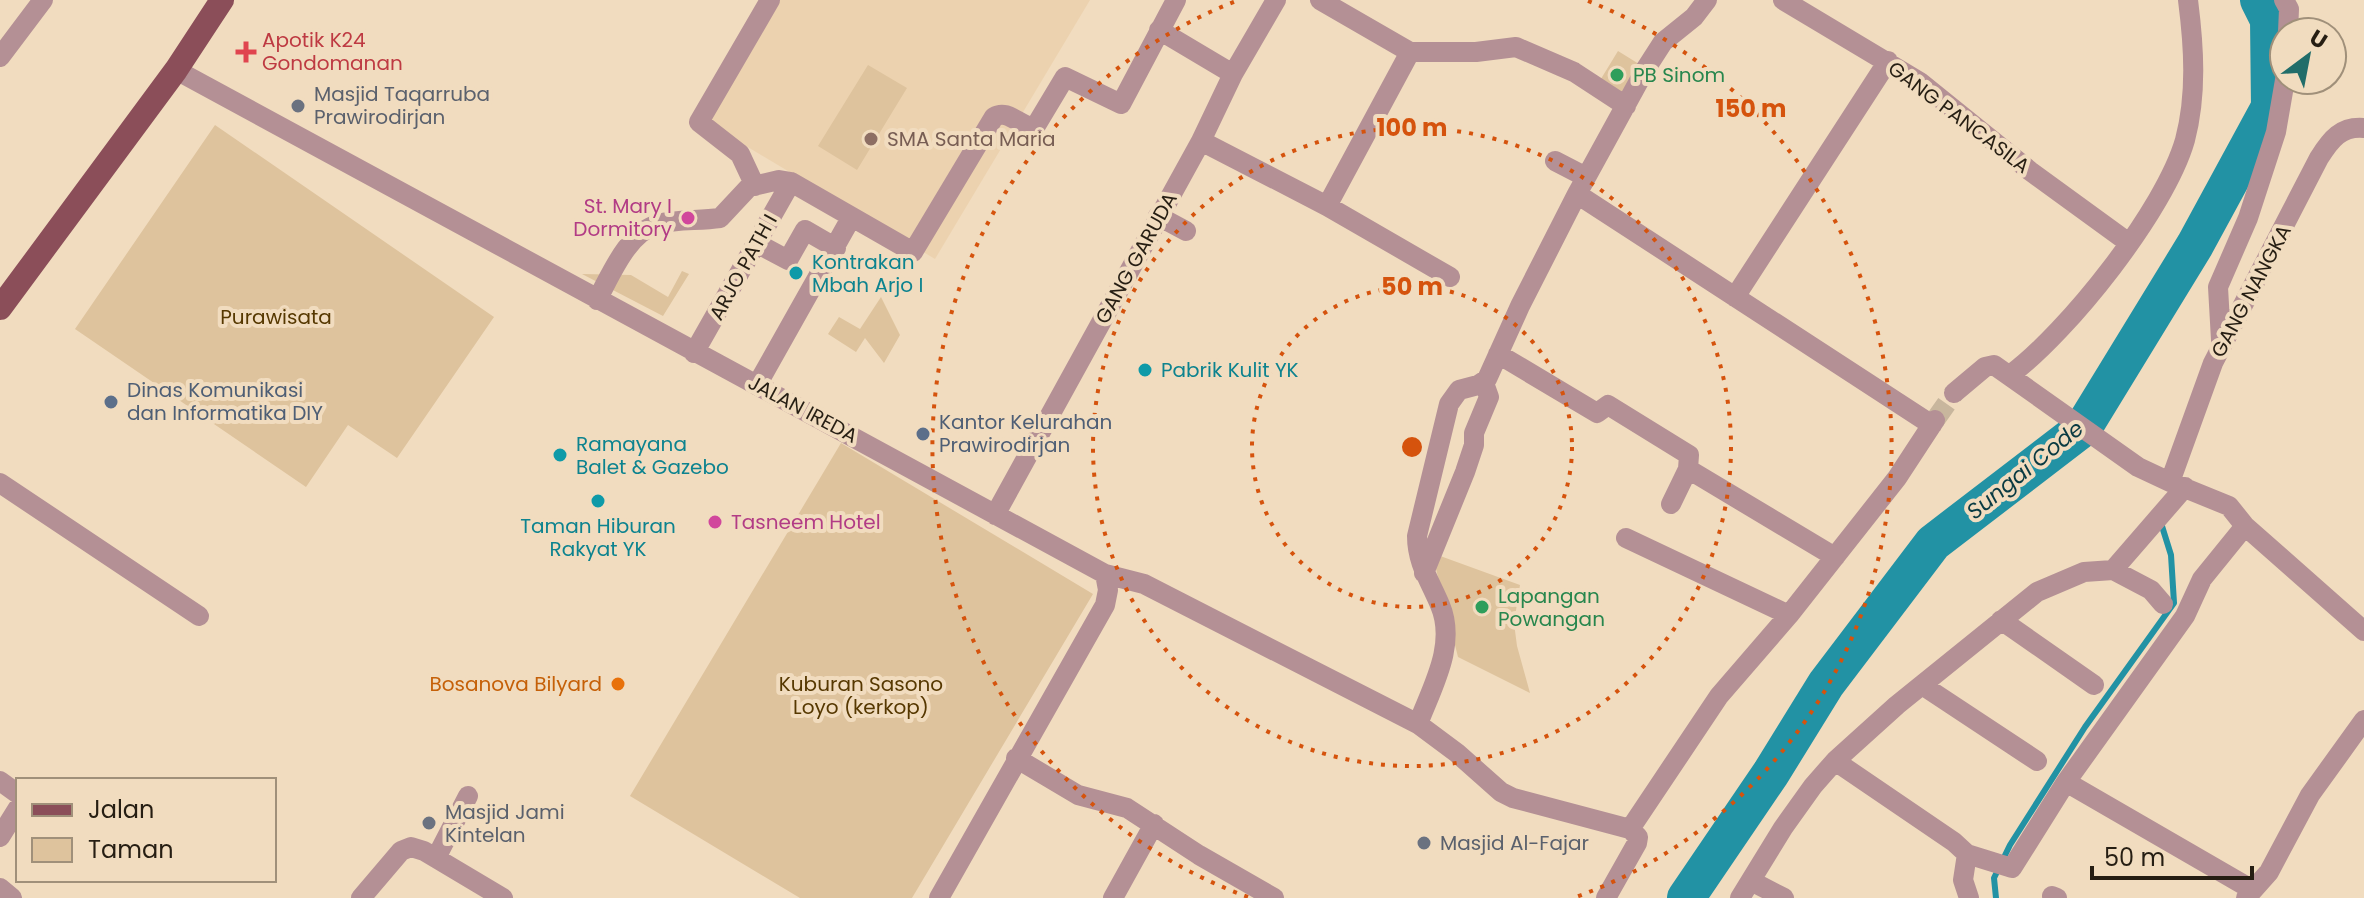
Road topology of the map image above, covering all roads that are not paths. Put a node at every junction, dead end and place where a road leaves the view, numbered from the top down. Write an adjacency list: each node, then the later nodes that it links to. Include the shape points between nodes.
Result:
1 (43, 0): 12 (street)
2 (222, 0): 14 (main road)
3 (770, 0): 22 (street, via 699,122 740,154)
4 (1176, 0): 10 (street)
5 (1276, 0): 15 (street, GANG GARUDA)
6 (1320, 0): 11 (street)
7 (1707, 0): 17 (street, via 1663,42)
8 (1783, 0): 13 (street, GANG PANCASILA)
9 (2188, 0): 29 (street, via 2194,79 2184,144)
10 (1159, 30): 15 (street); 26 (street, via 1121,104 1065,77 1035,127 1005,113 994,117 913,252)
11 (1410, 52): 17 (street, via 1516,47 1574,72); 24 (street)
12 (0, 57)
13 (1888, 61): 29 (street, GANG PANCASILA); 32 (street)
14 (176, 70): 33 (street, JALAN IREDA); 34 (main road)
15 (1233, 74): 19 (street, GANG GARUDA)
16 (2282, 96): 35 (street, via 2248,218 2218,287)
17 (1626, 106): 23 (street)
18 (2364, 128): 35 (street, GANG NANGKA, via 2339,132 2324,151)
19 (1201, 141): 24 (street); 25 (street, GANG GARUDA)
20 (1555, 161): 23 (street)
21 (791, 182): 22 (street); 26 (street); 28 (street, ARJO PATH I)
22 (755, 186): 33 (street, via 720,218 644,230)
23 (1582, 186): 32 (street); 37 (street)
24 (1327, 206): 31 (street)
25 (1158, 216): 27 (street); 46 (street, GANG GARUDA)
26 (851, 218): 30 (street)
27 (1186, 231)
28 (756, 243): 30 (street, via 788,260 805,230); 36 (street, ARJO PATH I)
29 (2129, 243): 38 (street)
30 (836, 248): 40 (street)
31 (1450, 277)
32 (1735, 297): 49 (street, via 1934,423)
33 (597, 300): 36 (street, JALAN IREDA)
34 (0, 308)
35 (2221, 345): 44 (street, GANG NANGKA, via 2200,395)
36 (694, 353): 40 (street, JALAN IREDA)
37 (1498, 354): 39 (street); 42 (street, via 1597,413 1608,405 1682,449 1689,455)
38 (2015, 378): 41 (street, via 1988,365); 44 (street, via 2138,467)
39 (1484, 383): 51 (street, via 1489,397 1474,433 1472,454); 51 (street, via 1459,390 1449,404 1417,536)
40 (757, 385): 46 (street, JALAN IREDA)
41 (1954, 393)
42 (1688, 469): 45 (street); 49 (street)
43 (0, 483): 55 (street)
44 (2178, 485): 47 (street, via 2229,506); 50 (street)
45 (1671, 504)
46 (995, 515): 52 (street, JALAN IREDA)
47 (2245, 526): 57 (street); 65 (street, via 2202,579 2185,616)
48 (1626, 538): 54 (street)
49 (1835, 557): 54 (street)
50 (2113, 570): 53 (street, via 2151,590); 56 (street, via 2084,572 2037,592)
51 (1424, 573): 61 (street, via 1440,606 1446,637 1443,660)
52 (1105, 574): 61 (street, JALAN IREDA, via 1144,584); 62 (street, via 1105,605)
53 (2163, 604)
54 (1789, 615): 69 (street, via 1719,696)
55 (199, 616)
56 (2001, 620): 58 (street); 59 (street)
57 (2364, 631)
58 (1922, 685): 63 (street); 64 (street)
59 (2094, 685)
60 (2364, 720): 75 (street, via 2303,807 2269,872)
61 (1418, 724): 69 (street, JALAN IREDA, via 1513,798)
62 (1016, 758): 68 (street, via 1078,795 1127,808); 79 (street)
63 (1835, 761): 71 (street); 74 (street, via 1783,828)
64 (2037, 761)
65 (2066, 782): 71 (street, via 2012,868); 75 (street)
66 (468, 796): 72 (street)
67 (16, 811): 70 (street)
68 (1154, 824): 80 (street); 81 (street)
69 (1630, 829): 82 (street, via 1637,843)
70 (0, 837)
71 (1967, 854): 84 (street, via 1963,880)
72 (436, 858): 77 (street, via 411,847 401,851); 78 (street)
73 (0, 888): 76 (street)
74 (1745, 890): 83 (street)
75 (2248, 894)
76 (12, 898)
77 (361, 898)
78 (503, 898)
79 (939, 898)
80 (1113, 898)
81 (1274, 898)
82 (1606, 898)
83 (1784, 898)
84 (1969, 898)

